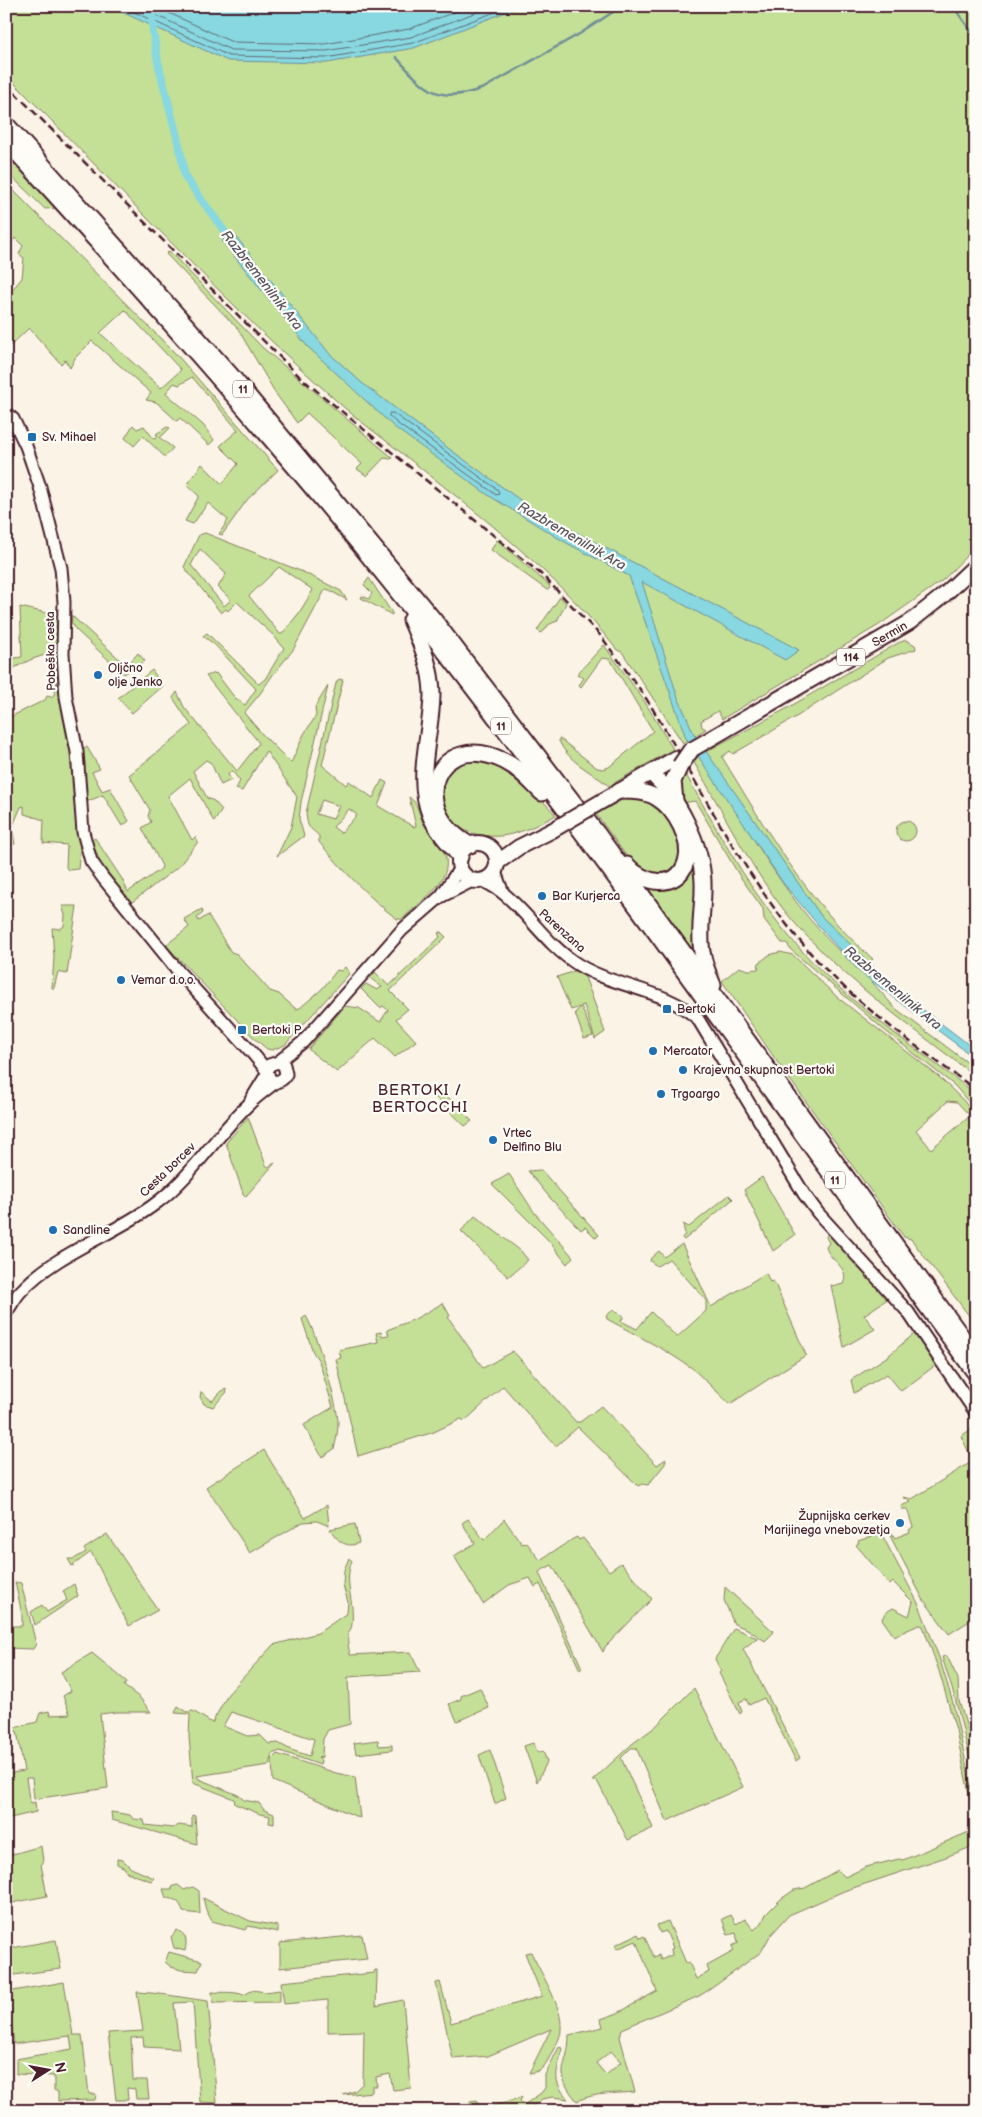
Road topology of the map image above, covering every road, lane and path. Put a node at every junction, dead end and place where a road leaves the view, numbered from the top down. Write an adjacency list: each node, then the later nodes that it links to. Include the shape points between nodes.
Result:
1 (6, 124): 12 (highway, 11, via 224,367 330,492 434,620)
2 (6, 141): 5 (highway, 11, via 211,370)
3 (6, 413): 24 (street, Pobeška cesta, via 13,419 26,446 56,542 63,585 66,697 77,752 83,832 91,861 179,972 254,1055)
4 (976, 565): 6 (main road, Sermin / 114, via 910,622)
5 (402, 598): 16 (highway, 11); 17 (highway, via 419,635 430,674 431,712 424,769 427,803 438,832)
6 (690, 750): 7 (highway, bridge)
7 (678, 762): 8 (main road); 11 (highway, via 673,782)
8 (651, 773): 9 (main road); 10 (highway); 11 (highway, via 662,782)
9 (620, 791): 10 (highway, via 638,791); 14 (main road, bridge)
10 (658, 798): 12 (highway, via 673,814 686,842 687,860 675,877 663,882 649,881 636,875 613,846)
11 (676, 805): 22 (highway, via 702,867 702,950)
12 (596, 833): 22 (highway, 11)
13 (470, 845): 15 (main road, via 484,843); 16 (highway, via 447,826 433,797 435,781 443,768 467,753 481,753 506,762 519,771); 17 (main road, via 463,850)
14 (519, 847): 15 (main road); 18 (main road)
15 (492, 848): 18 (main road)
16 (598, 855): 27 (highway, 11)
17 (460, 863): 19 (main road, via 466,877); 21 (street)
18 (497, 867): 19 (main road); 20 (street, Parenzana)
19 (478, 881): 20 (street, Parenzana); 21 (street)
20 (503, 893): 28 (street, Parenzana, via 544,937 570,959 596,974 682,1006 698,1019 804,1194 908,1312)
21 (440, 897): 23 (street, via 402,930)
22 (720, 1004): 26 (highway, 11)
23 (303, 1042): 24 (street); 24 (street, via 283,1080)
24 (272, 1070): 25 (street, Cesta borcev, via 249,1103 157,1204 36,1276)
25 (6, 1313)
26 (976, 1356)
27 (976, 1374)
28 (976, 1413)

